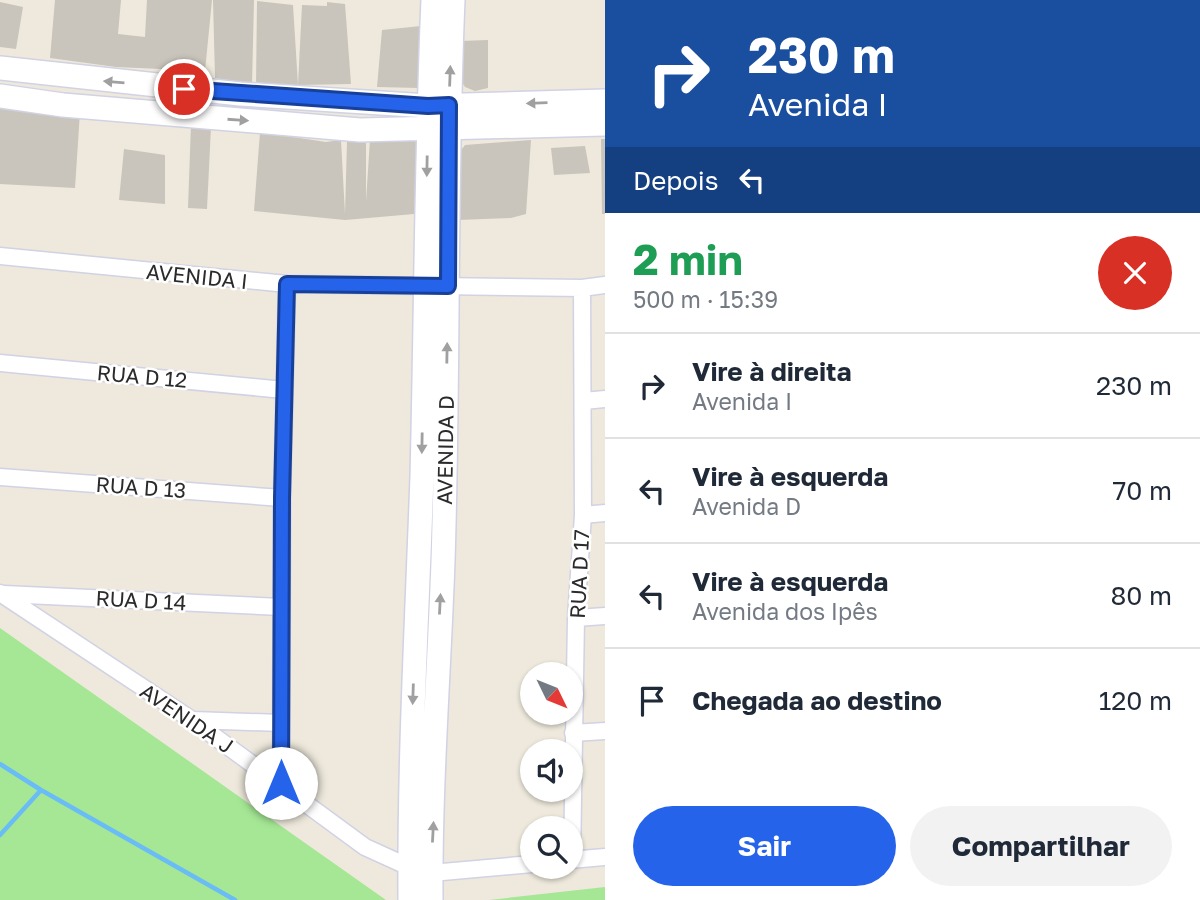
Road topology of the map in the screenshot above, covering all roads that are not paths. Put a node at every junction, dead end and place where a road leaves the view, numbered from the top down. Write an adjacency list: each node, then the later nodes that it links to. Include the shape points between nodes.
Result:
1 (433, 0): 6 (main road, AVENIDA D)
2 (453, 0): 6 (main road, AVENIDA D, one-way to 2)
3 (0, 68): 6 (main road, one-way to 3)
4 (0, 96): 6 (main road, one-way to 6, via 360,130)
5 (605, 101): 6 (main road, one-way to 6)
6 (438, 117): 7 (main road); 10 (main road, AVENIDA D, one-way to 10); 12 (main road, AVENIDA D)
7 (605, 124)
8 (0, 256): 9 (street, AVENIDA I)
9 (287, 284): 10 (street, AVENIDA I); 15 (street)
10 (425, 285): 12 (street, AVENIDA I); 35 (main road, AVENIDA D, one-way to 35)
11 (605, 285): 13 (street, AVENIDA I)
12 (448, 286): 13 (street, AVENIDA I); 35 (main road, AVENIDA D, one-way to 12, via 443,562)
13 (582, 288): 17 (street, RUA D 17)
14 (0, 363): 15 (street, RUA D 12)
15 (284, 390): 19 (street)
16 (605, 399): 17 (street)
17 (583, 401): 21 (street, RUA D 17)
18 (0, 477): 19 (street, RUA D 13)
19 (282, 498): 23 (street)
20 (605, 513): 21 (street)
21 (583, 514): 25 (street, RUA D 17)
22 (1, 594): 23 (street, RUA D 14); 26 (street, AVENIDA J)
23 (281, 607): 27 (street)
24 (605, 616): 25 (street)
25 (576, 618): 29 (street, RUA D 17)
26 (191, 720): 27 (street); 30 (street, AVENIDA J)
27 (281, 723): 30 (street)
28 (605, 731): 29 (street)
29 (573, 733): 31 (street, RUA D 17)
30 (281, 783): 35 (street, AVENIDA J, via 365,848)
31 (572, 816)
32 (605, 856): 33 (street)
33 (583, 859)
34 (520, 865): 35 (street, AVENIDA J)
35 (420, 870): 36 (main road, AVENIDA D); 37 (main road, AVENIDA D)
36 (410, 900)
37 (431, 900)

